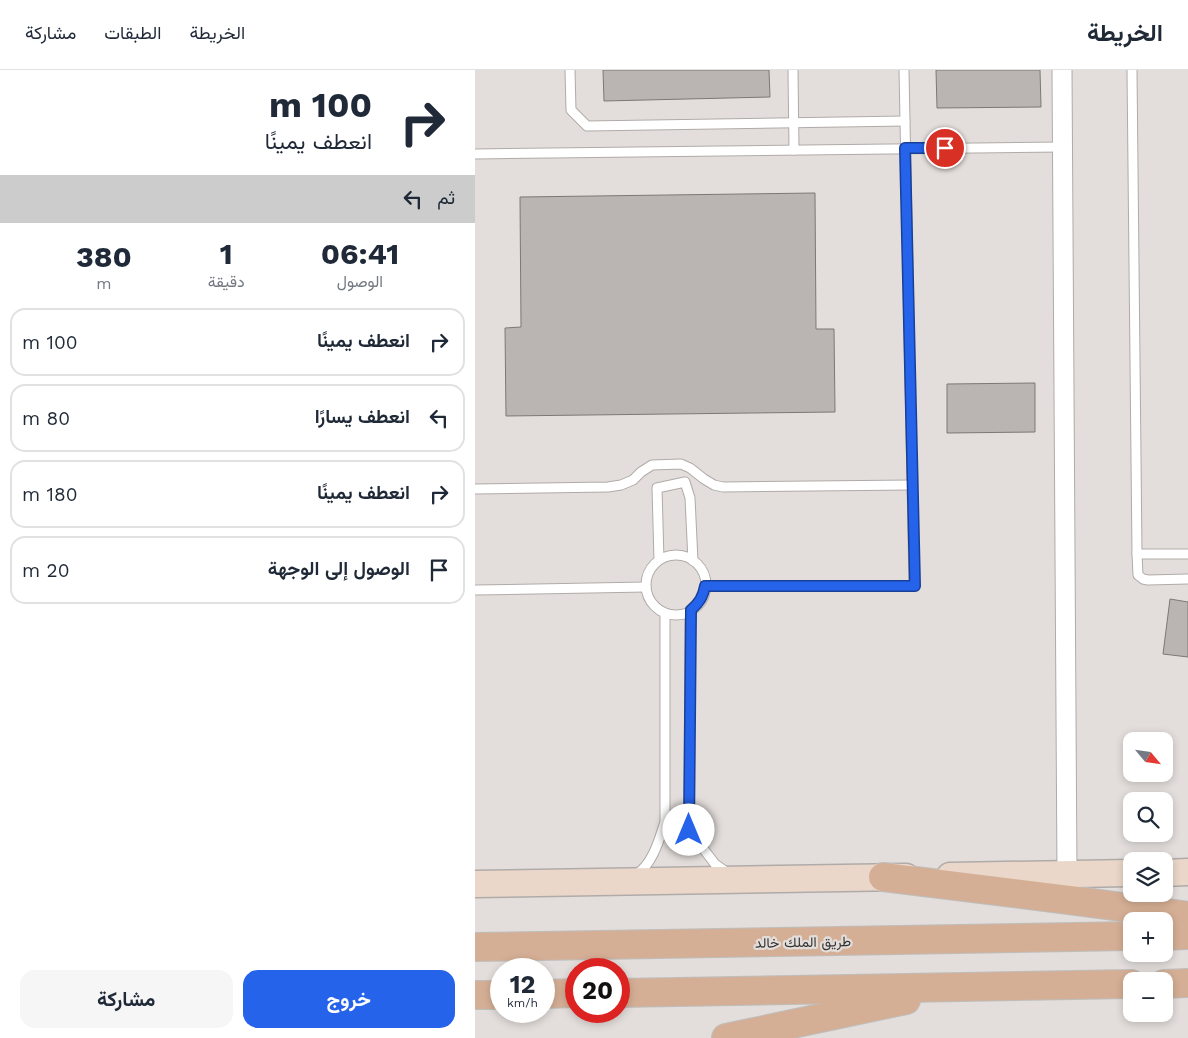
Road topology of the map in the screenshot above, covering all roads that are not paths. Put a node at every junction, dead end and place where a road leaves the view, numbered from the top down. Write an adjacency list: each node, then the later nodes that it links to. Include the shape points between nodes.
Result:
1 (570, 70): 7 (lane, via 571,110 587,126)
2 (793, 70): 7 (lane)
3 (905, 70): 6 (lane)
4 (1062, 70): 8 (street)
5 (1132, 70): 14 (lane)
6 (905, 121): 7 (lane); 9 (lane)
7 (794, 122): 10 (lane)
8 (1063, 147): 9 (lane); 27 (street)
9 (905, 148): 10 (lane); 12 (lane)
10 (794, 150): 11 (lane)
11 (475, 154)
12 (912, 485): 13 (lane, via 723,486 714,485 681,464 652,465 633,480 608,487); 19 (lane, via 915,586)
13 (475, 489)
14 (1137, 554): 15 (lane); 18 (lane, via 1138,575 1143,579)
15 (1188, 554)
16 (659, 560): 17 (lane, via 676,555); 17 (lane, via 657,488 685,482 690,498); 20 (lane, via 649,572)
17 (693, 561): 19 (lane, via 700,567)
18 (1188, 580)
19 (705, 586): 22 (lane, via 703,596)
20 (646, 587): 21 (lane); 23 (lane, via 652,603)
21 (475, 590)
22 (691, 610): 23 (lane, via 682,614); 29 (lane, via 689,830 715,864)
23 (665, 613): 30 (lane, via 665,822 656,849 644,869)
24 (1188, 872): 26 (main road)
25 (1123, 873): 27 (main road)
26 (1173, 873)
27 (1067, 874): 28 (main road)
28 (883, 877): 29 (main road); 32 (main road)
29 (737, 880): 30 (main road)
30 (626, 882): 31 (main road)
31 (475, 884)
32 (1188, 916)
33 (1188, 935): 35 (main road)
34 (1123, 936): 36 (main road, طريق الملك خالد)
35 (1173, 936)
36 (475, 948)
37 (1188, 983): 39 (main road)
38 (1123, 984): 40 (main road)
39 (1173, 984)
40 (966, 987): 41 (main road); 44 (main road)
41 (630, 993)
42 (475, 995): 43 (main road)
43 (490, 995)
44 (726, 1038)

